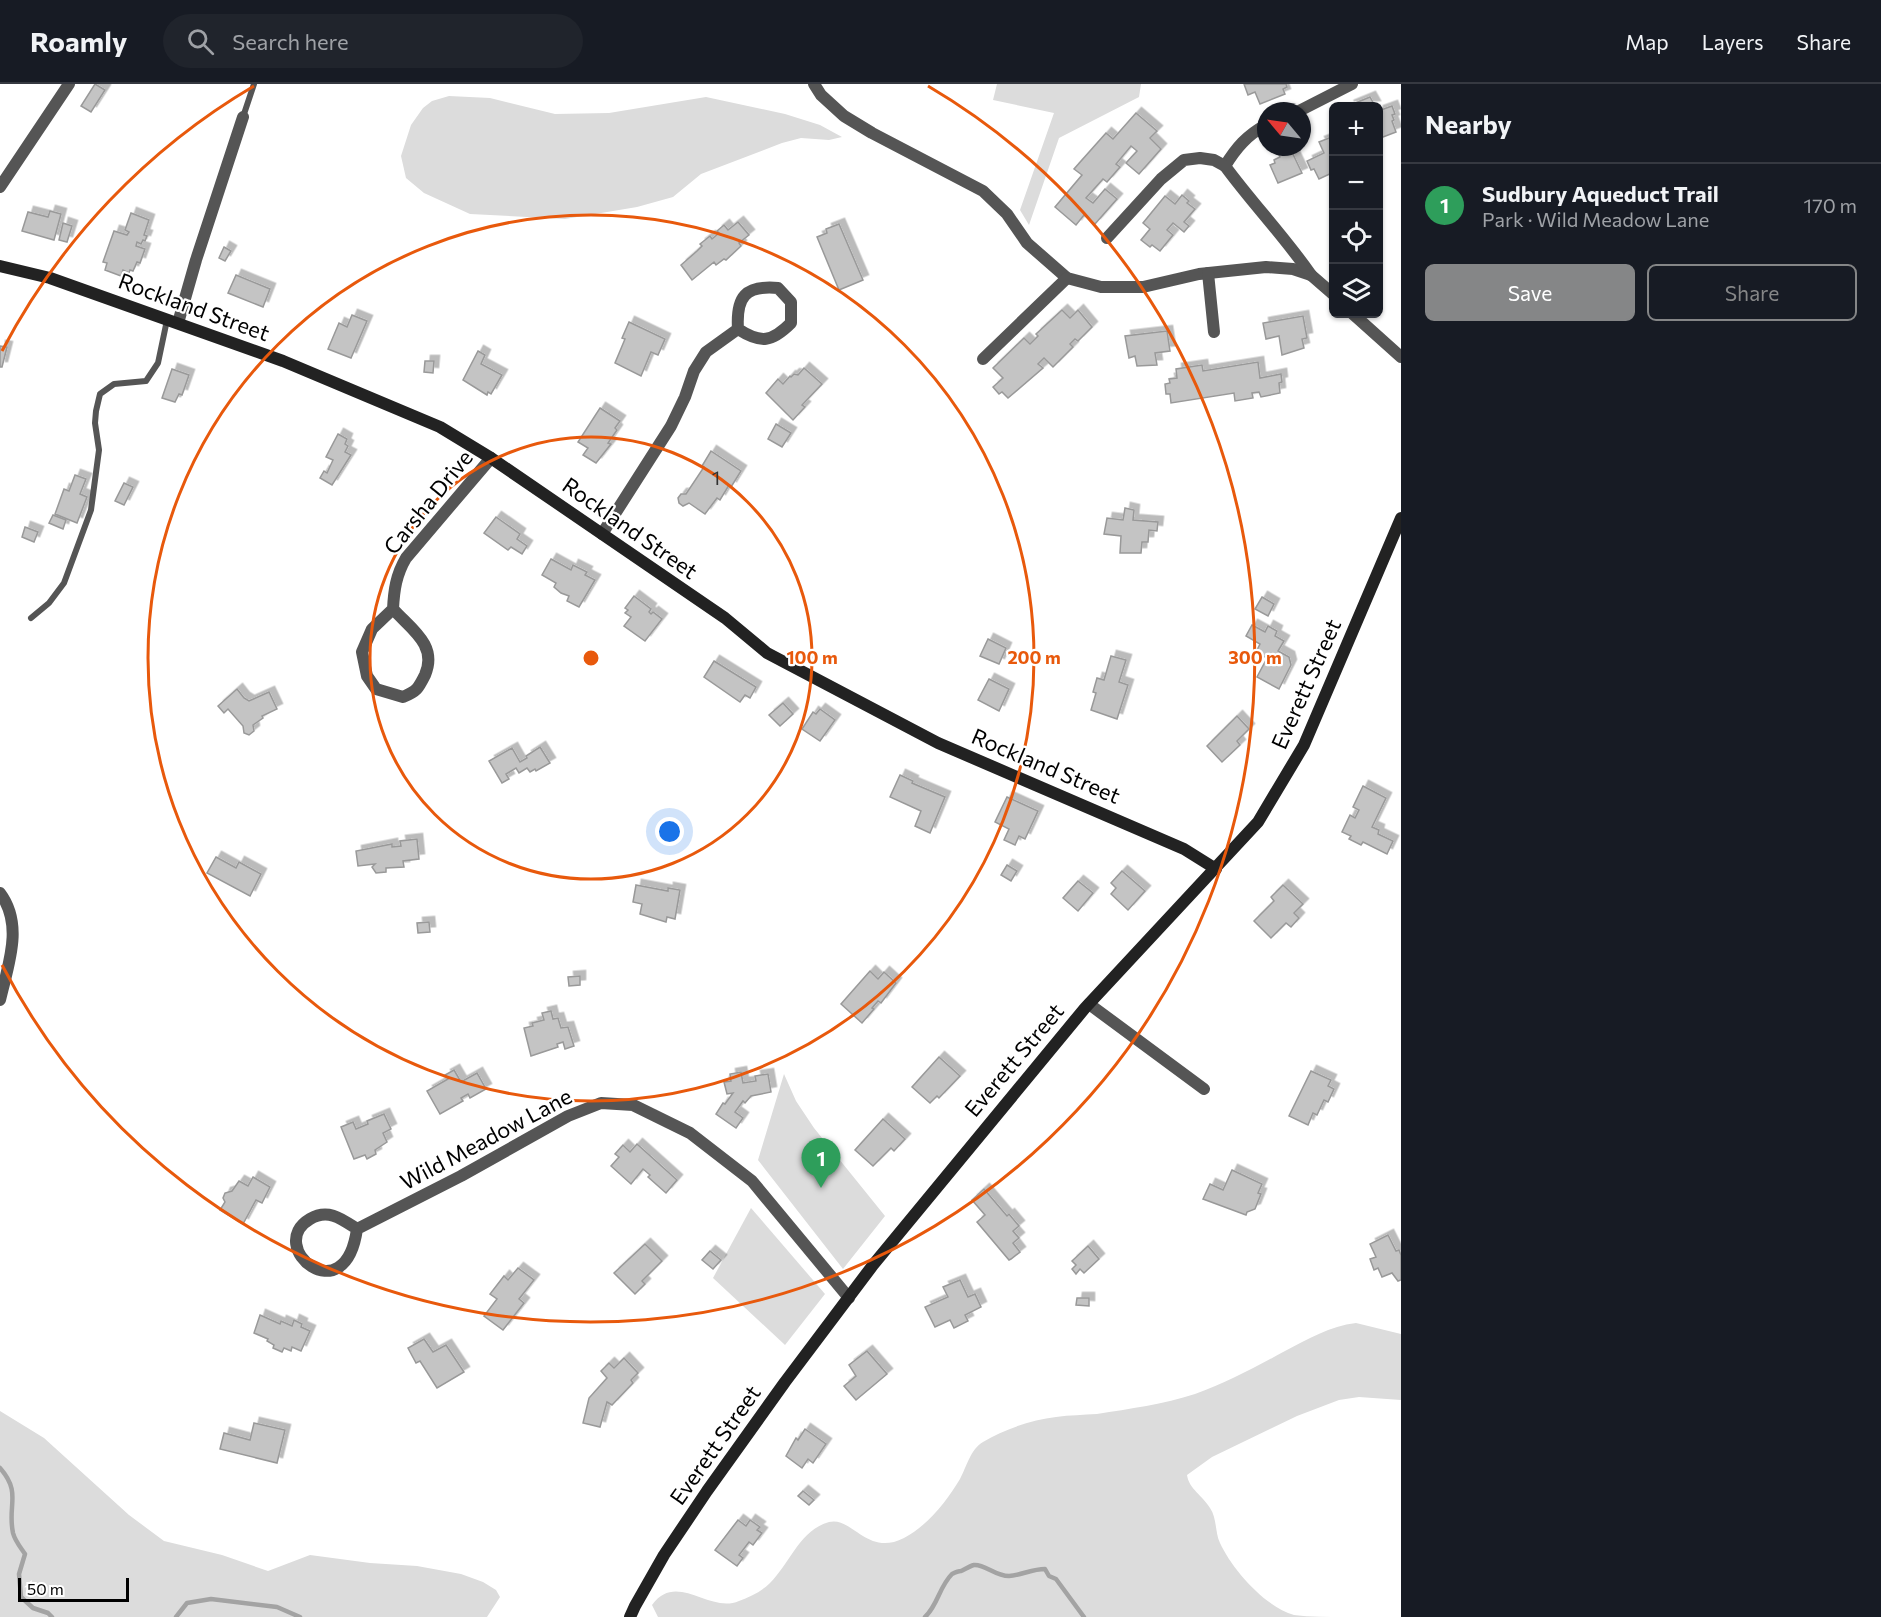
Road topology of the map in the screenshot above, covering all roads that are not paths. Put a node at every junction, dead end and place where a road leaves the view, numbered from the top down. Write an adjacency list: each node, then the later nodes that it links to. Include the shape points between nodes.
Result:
1 (69, 84): 9 (street)
2 (254, 84): 6 (lane)
3 (813, 84): 14 (street, via 844,116 984,191 1007,214 1027,243)
4 (1352, 84): 5 (street)
5 (1311, 105)
6 (243, 117): 17 (street)
7 (1257, 130): 8 (street, via 1246,137)
8 (1225, 166): 10 (street, via 1214,160 1184,160 1161,179); 13 (street)
9 (0, 187)
10 (1107, 238)
11 (0, 266): 17 (street, Rockland Street, via 50,278)
12 (1208, 273): 13 (street, via 1266,267); 14 (street, via 1143,287 1101,287); 19 (street)
13 (1311, 275): 15 (street)
14 (1067, 278): 21 (street)
15 (1329, 291)
16 (1357, 318): 20 (street)
17 (173, 321): 22 (street, Rockland Street, via 398,407); 26 (lane, via 158,363 146,381 114,384 100,394 95,423 99,450 91,510 64,583)
18 (738, 329): 18 (street, via 764,340 777,336 791,323 791,302 778,288 751,290 739,301); 24 (street, via 706,352 671,426)
19 (1214, 332)
20 (1401, 357)
21 (983, 359)
22 (490, 458): 24 (street, Rockland Street); 25 (street, Carsha Drive, via 405,558 398,571)
23 (1401, 518): 27 (street, Everett Street, via 1304,745 1258,822)
24 (602, 534): 27 (street, Rockland Street, via 725,618 767,653 810,677 938,742 1184,849)
25 (393, 609): 25 (street, via 420,636 429,653 417,691 403,698 376,688 367,676 362,652 372,629)
26 (31, 618)
27 (1216, 869): 30 (street, Everett Street)
28 (0, 893): 29 (street, via 11,916 14,939)
29 (0, 1000)
30 (1089, 1004): 31 (street); 33 (street, Everett Street, via 916,1211)
31 (1204, 1089)
32 (357, 1229): 32 (street, via 336,1216 316,1216 307,1221 297,1236 300,1257 315,1269 335,1269 349,1257); 33 (street, Wild Meadow Lane, via 568,1116 601,1103 633,1105 690,1133 752,1181)
33 (849, 1298): 34 (street, Everett Street, via 707,1491 664,1555)
34 (630, 1617)

